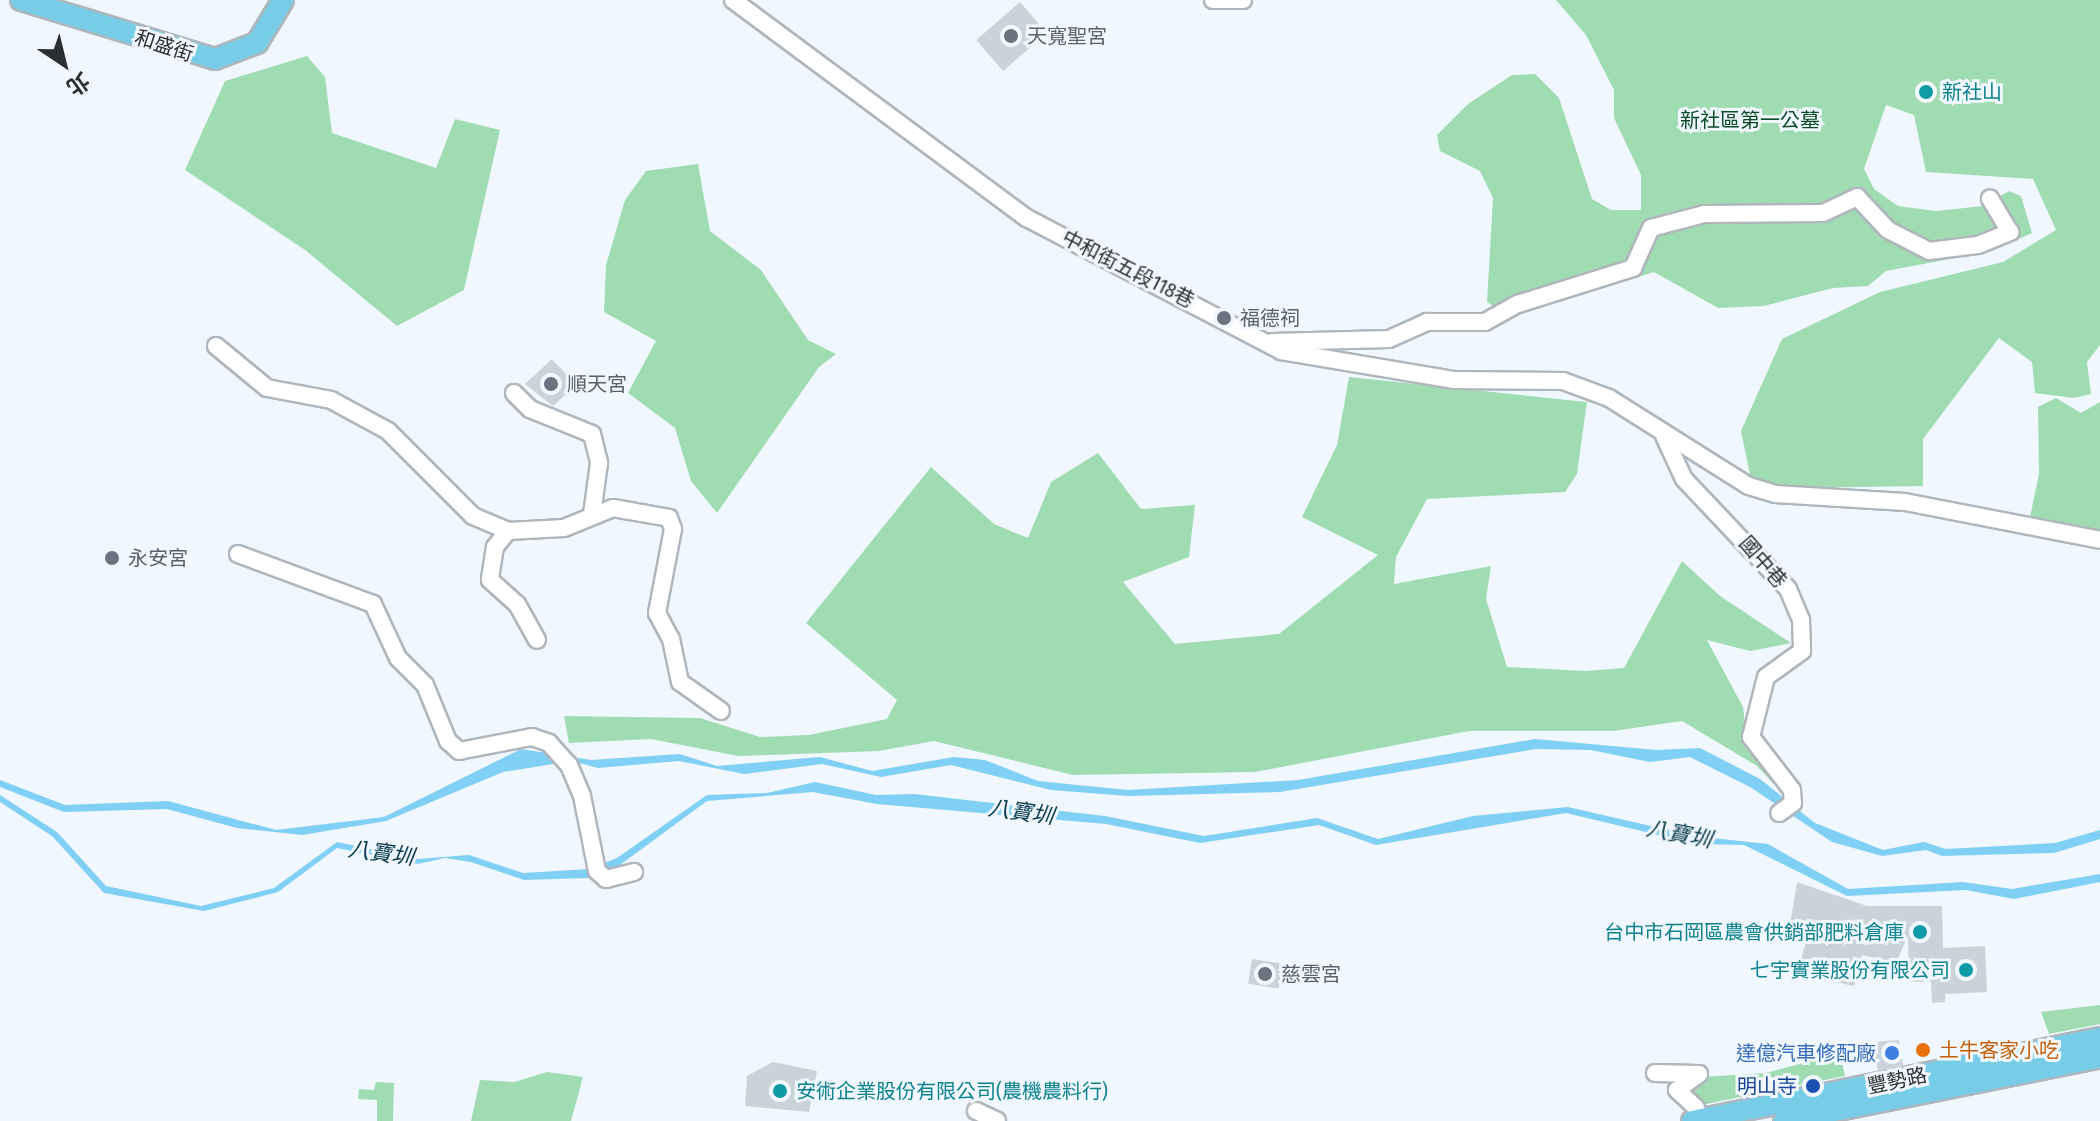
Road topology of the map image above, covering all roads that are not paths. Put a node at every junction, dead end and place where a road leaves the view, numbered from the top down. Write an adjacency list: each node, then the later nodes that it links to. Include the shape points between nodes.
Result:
1 (21, 0): 2 (main road, 和盛街, via 215,59 257,43)
2 (283, 0)
3 (733, 0): 7 (street, 中和街五段118巷, via 1027,218 1182,295)
4 (1213, 0): 5 (street)
5 (1243, 0)
6 (1990, 199): 7 (street, via 2010,232 1959,249 1929,251 1888,230 1857,197 1823,213 1704,214 1651,228 1633,268 1518,304 1485,322 1427,322 1389,339)
7 (1258, 341): 10 (street, 中和街五段118巷, via 1292,355 1455,380 1563,381 1609,398)
8 (216, 346): 12 (street, via 267,388 331,400 388,431 473,516)
9 (514, 393): 11 (street, via 530,409 592,434 599,463)
10 (1664, 436): 13 (street, 中和街五段118巷, via 1775,494 1905,502); 17 (street, 國中巷, via 1684,479 1788,589 1801,620 1802,651 1766,677 1751,737 1792,790 1793,803)
11 (592, 514): 12 (street, via 564,528); 16 (street, via 613,508 650,513 673,524 657,613 671,639 680,682)
12 (508, 531): 15 (street, via 495,547 490,580 517,604)
13 (2100, 540)
14 (238, 554): 18 (street, via 373,604 398,658 425,685 448,741 459,751 532,737 549,743 569,765 582,796 597,871 606,879)
15 (537, 640)
16 (721, 711)
17 (1779, 813)
18 (634, 872)
19 (2100, 1038): 23 (main road, 豐勢路)
20 (2100, 1057): 25 (main road, 豐勢路)
21 (1655, 1073): 23 (street, via 1699,1074 1677,1090)
22 (976, 1111): 24 (street)
23 (1694, 1114)
24 (997, 1121)
25 (1784, 1121)

